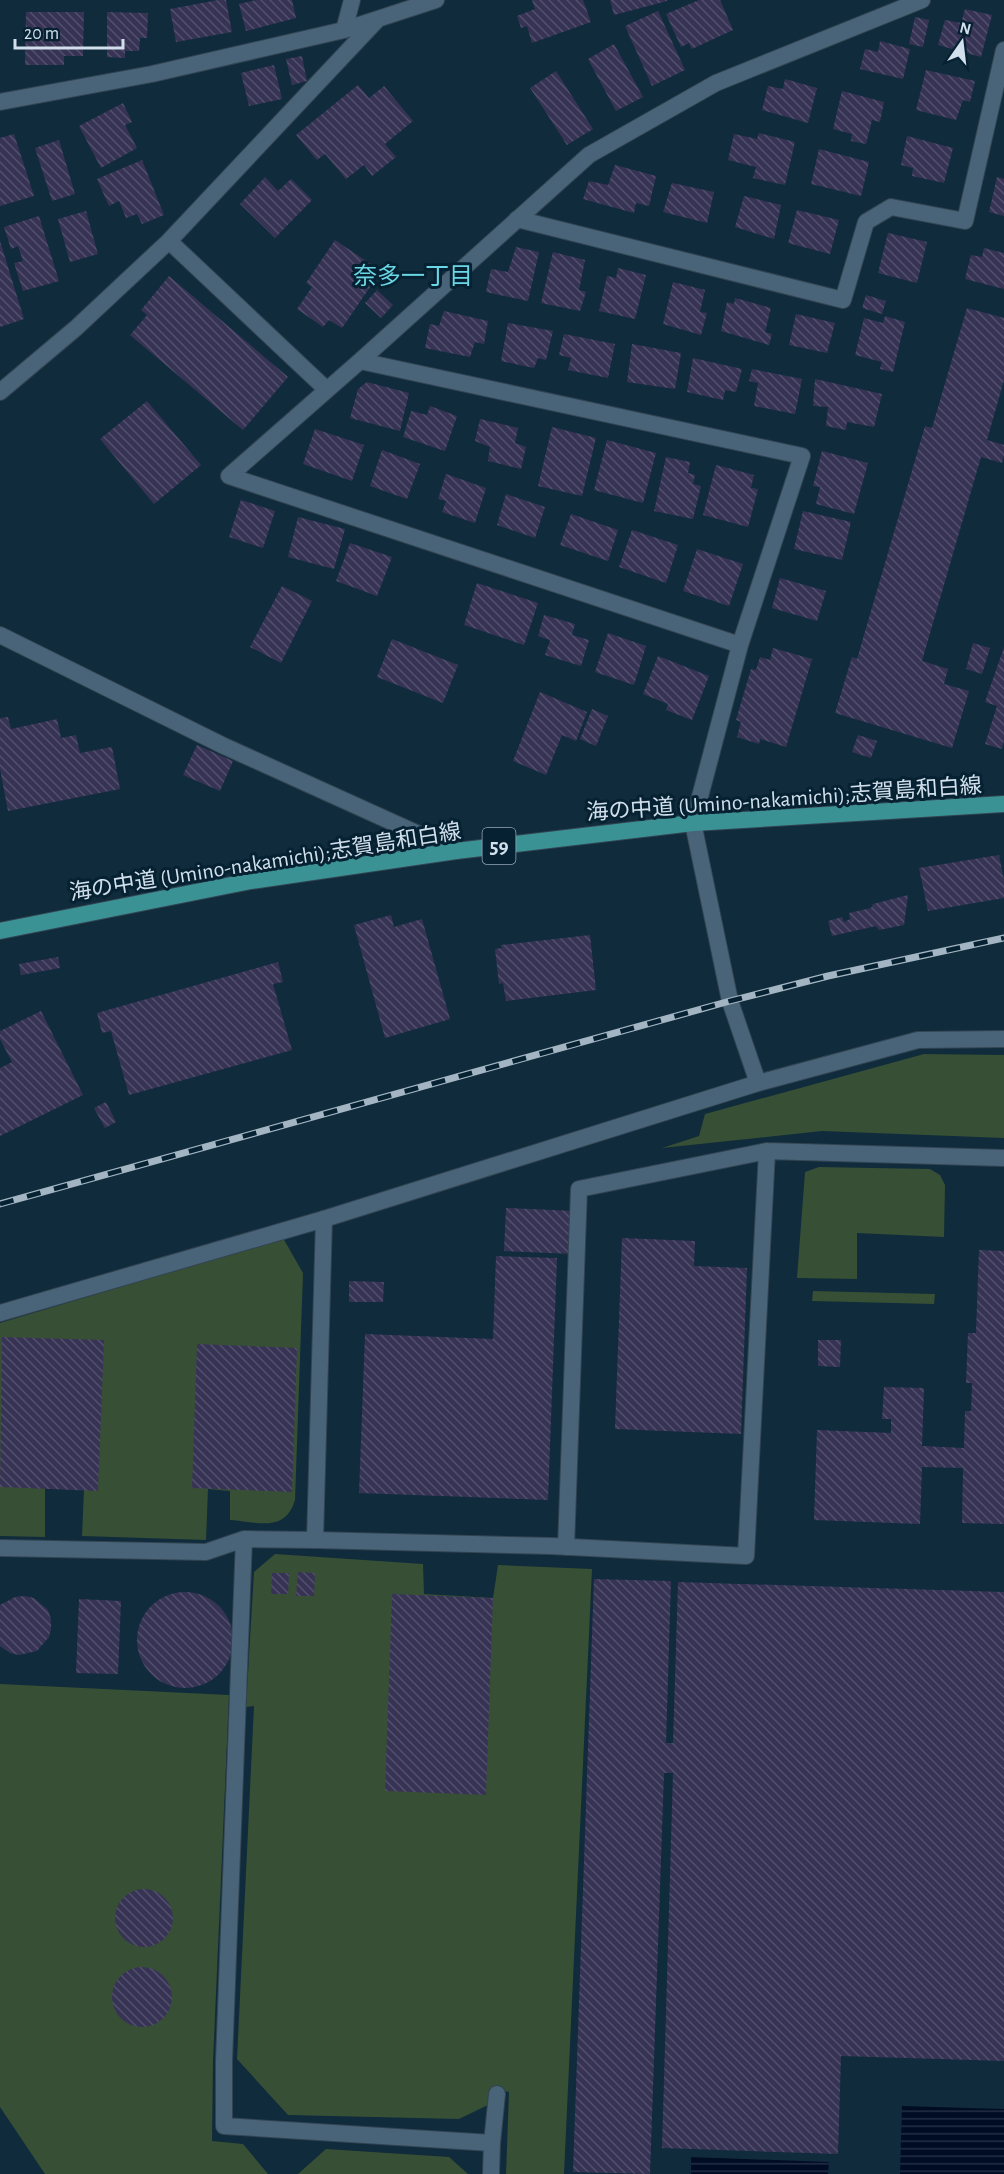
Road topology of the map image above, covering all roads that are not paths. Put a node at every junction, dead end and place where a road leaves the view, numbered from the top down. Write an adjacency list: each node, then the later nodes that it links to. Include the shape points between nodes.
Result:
1 (352, 0): 5 (street)
2 (436, 0): 4 (street)
3 (922, 0): 8 (street, via 716,83 590,155)
4 (379, 19): 5 (street); 9 (street)
5 (344, 30): 7 (street, via 152,74)
6 (1004, 50): 8 (street, via 965,221 891,207 866,222 843,300)
7 (0, 102)
8 (517, 219): 10 (street)
9 (170, 241): 11 (street); 12 (street)
10 (360, 361): 11 (street); 14 (street, via 802,456)
11 (327, 390): 14 (street, via 229,476)
12 (0, 392)
13 (0, 635): 17 (street, via 224,746)
14 (740, 645): 16 (street)
15 (1004, 804): 16 (main road, 海の中道 (Umino-nakamichi);志賀島和白線 / 59)
16 (693, 822): 17 (main road, 海の中道 (Umino-nakamichi);志賀島和白線 / 59); 20 (street, via 730,1001)
17 (456, 851): 18 (main road, 海の中道 (Umino-nakamichi);志賀島和白線 / 59, via 251,881)
18 (0, 931)
19 (1004, 1039): 20 (street, via 918,1040)
20 (758, 1083): 23 (street)
21 (767, 1151): 22 (street); 27 (street, via 579,1189); 27 (street, via 746,1556)
22 (1004, 1158)
23 (324, 1219): 24 (street); 26 (street)
24 (0, 1313)
25 (244, 1539): 26 (street); 28 (street, via 206,1552); 30 (street, via 224,2126)
26 (315, 1540): 27 (street)
27 (566, 1547)
28 (0, 1548)
29 (497, 2094): 30 (street)
30 (492, 2143): 31 (street)
31 (491, 2174)

